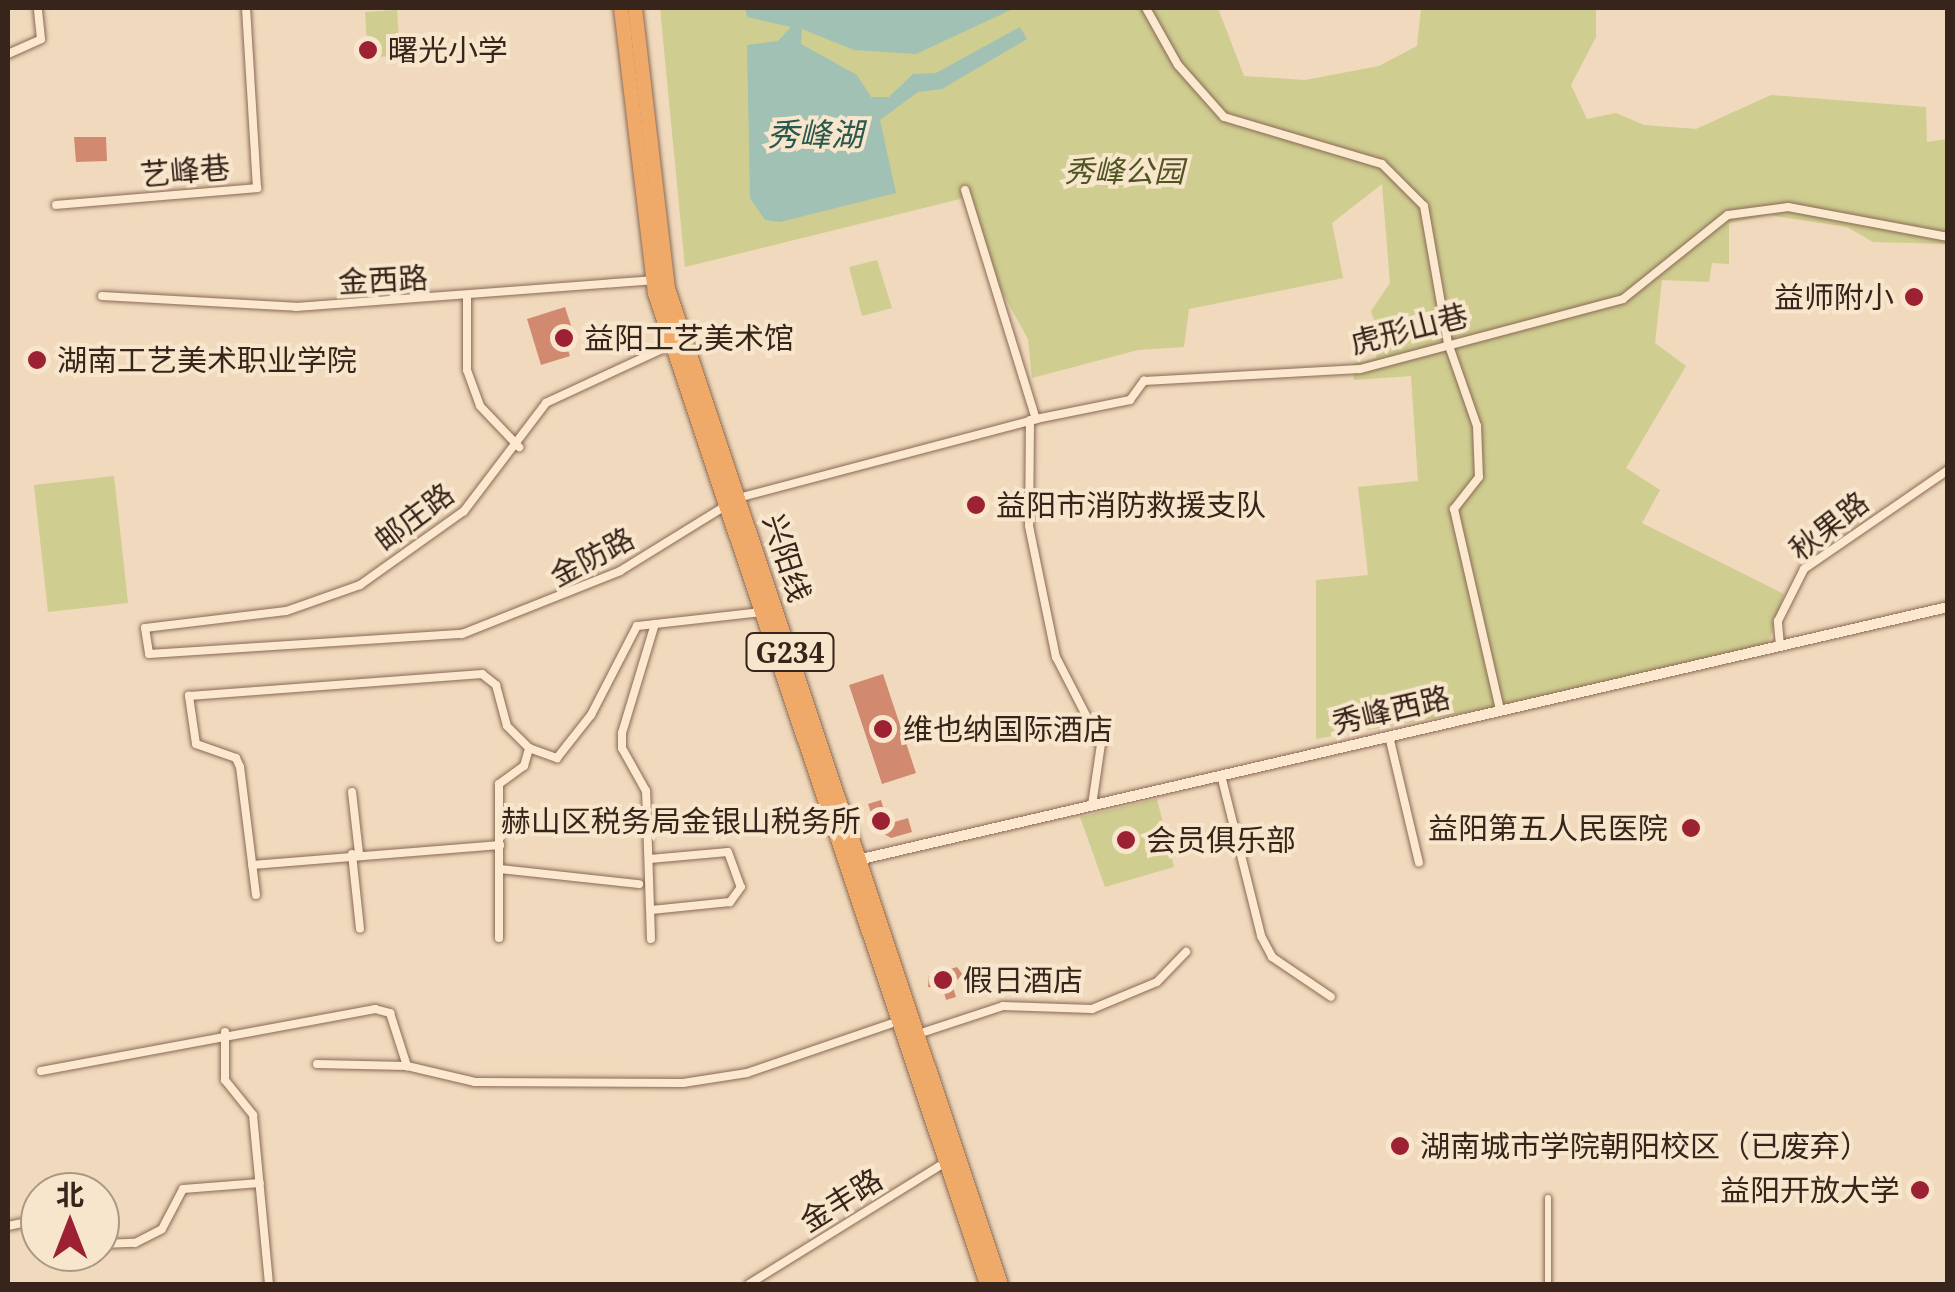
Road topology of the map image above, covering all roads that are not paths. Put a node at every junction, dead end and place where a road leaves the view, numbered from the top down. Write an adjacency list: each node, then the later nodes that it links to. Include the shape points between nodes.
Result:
1 (38, 8): 6 (street, via 41,39)
2 (246, 8): 8 (street, 艺峰巷, via 257,188)
3 (621, 8): 10 (highway, 兴阳线 / G234)
4 (635, 8): 10 (highway, 兴阳线 / G234)
5 (1146, 8): 14 (street, via 1178,65 1224,117 1382,164 1424,206)
6 (8, 54)
7 (965, 190): 15 (street)
8 (56, 205)
9 (1948, 238): 14 (street, 虎形山巷, via 1788,207 1728,214 1623,299)
10 (659, 280): 12 (street, 金西路); 13 (highway, 兴阳线 / G234)
11 (102, 296): 12 (street, 金西路, via 296,306)
12 (467, 299): 16 (street, via 467,370 480,406)
13 (679, 341): 16 (street, 邮庄路, via 546,404); 18 (highway, 兴阳线 / G234)
14 (1448, 343): 15 (street, 虎形山巷, via 1360,369 1144,381 1130,400); 24 (street, via 1476,426 1479,477 1454,509)
15 (1033, 419): 18 (street, 金防路); 29 (street, via 1029,526 1056,657 1101,744)
16 (518, 448): 23 (street, 邮庄路, via 464,511 360,585 286,612 144,628)
17 (1948, 470): 22 (street, 秋果路, via 1804,569 1778,621)
18 (732, 501): 20 (highway, 兴阳线 / G234); 23 (street, 金防路, via 620,571 462,634); 33 (highway, 兴阳线 / G234)
19 (1948, 607): 22 (street, 秀峰西路)
20 (762, 612): 21 (street); 33 (highway, 兴阳线 / G234)
21 (655, 624): 26 (street, via 637,626 568,748 557,758); 32 (street, via 622,733 646,791)
22 (1780, 646): 24 (street, 秀峰西路)
23 (149, 654)
24 (1500, 710): 25 (street, 秀峰西路)
25 (1390, 736): 27 (street, 秀峰西路); 34 (street)
26 (529, 748): 30 (street, via 524,766 498,784); 35 (street, via 507,726 496,685 482,674 189,696 196,744 236,758 240,767)
27 (1221, 775): 29 (street, 秀峰西路); 44 (street, via 1272,958)
28 (352, 792): 31 (street)
29 (1092, 805): 33 (street, 秀峰西路)
30 (500, 845): 31 (street); 36 (street)
31 (356, 853): 35 (street); 40 (street)
32 (650, 860): 39 (street); 39 (street, via 728,852 741,887 730,902)
33 (853, 861): 45 (highway, 兴阳线 / G234); 47 (highway, 兴阳线 / G234)
34 (1419, 863)
35 (252, 865): 38 (street)
36 (500, 869): 37 (street); 41 (street)
37 (639, 884)
38 (256, 895)
39 (651, 910): 42 (street)
40 (360, 930)
41 (499, 938)
42 (651, 938)
43 (1186, 952): 47 (street, via 1157,982 1092,1008 1003,1006)
44 (1331, 997)
45 (899, 1021): 49 (street, via 762,1069 683,1083 475,1082); 51 (highway, 兴阳线 / G234)
46 (225, 1032): 49 (street, via 375,1009 390,1013); 50 (street); 52 (street, via 224,1080 253,1115)
47 (918, 1034): 51 (highway, 兴阳线 / G234)
48 (316, 1064): 49 (street)
49 (407, 1066)
50 (41, 1071)
51 (952, 1158): 56 (street, 金丰路); 57 (highway, 兴阳线 / G234); 58 (highway, 兴阳线 / G234)
52 (260, 1183): 54 (street, via 184,1189 162,1230); 55 (street)
53 (1548, 1198): 59 (street)
54 (120, 1243)
55 (270, 1284)
56 (749, 1284)
57 (987, 1284)
58 (1002, 1284)
59 (1548, 1284)

